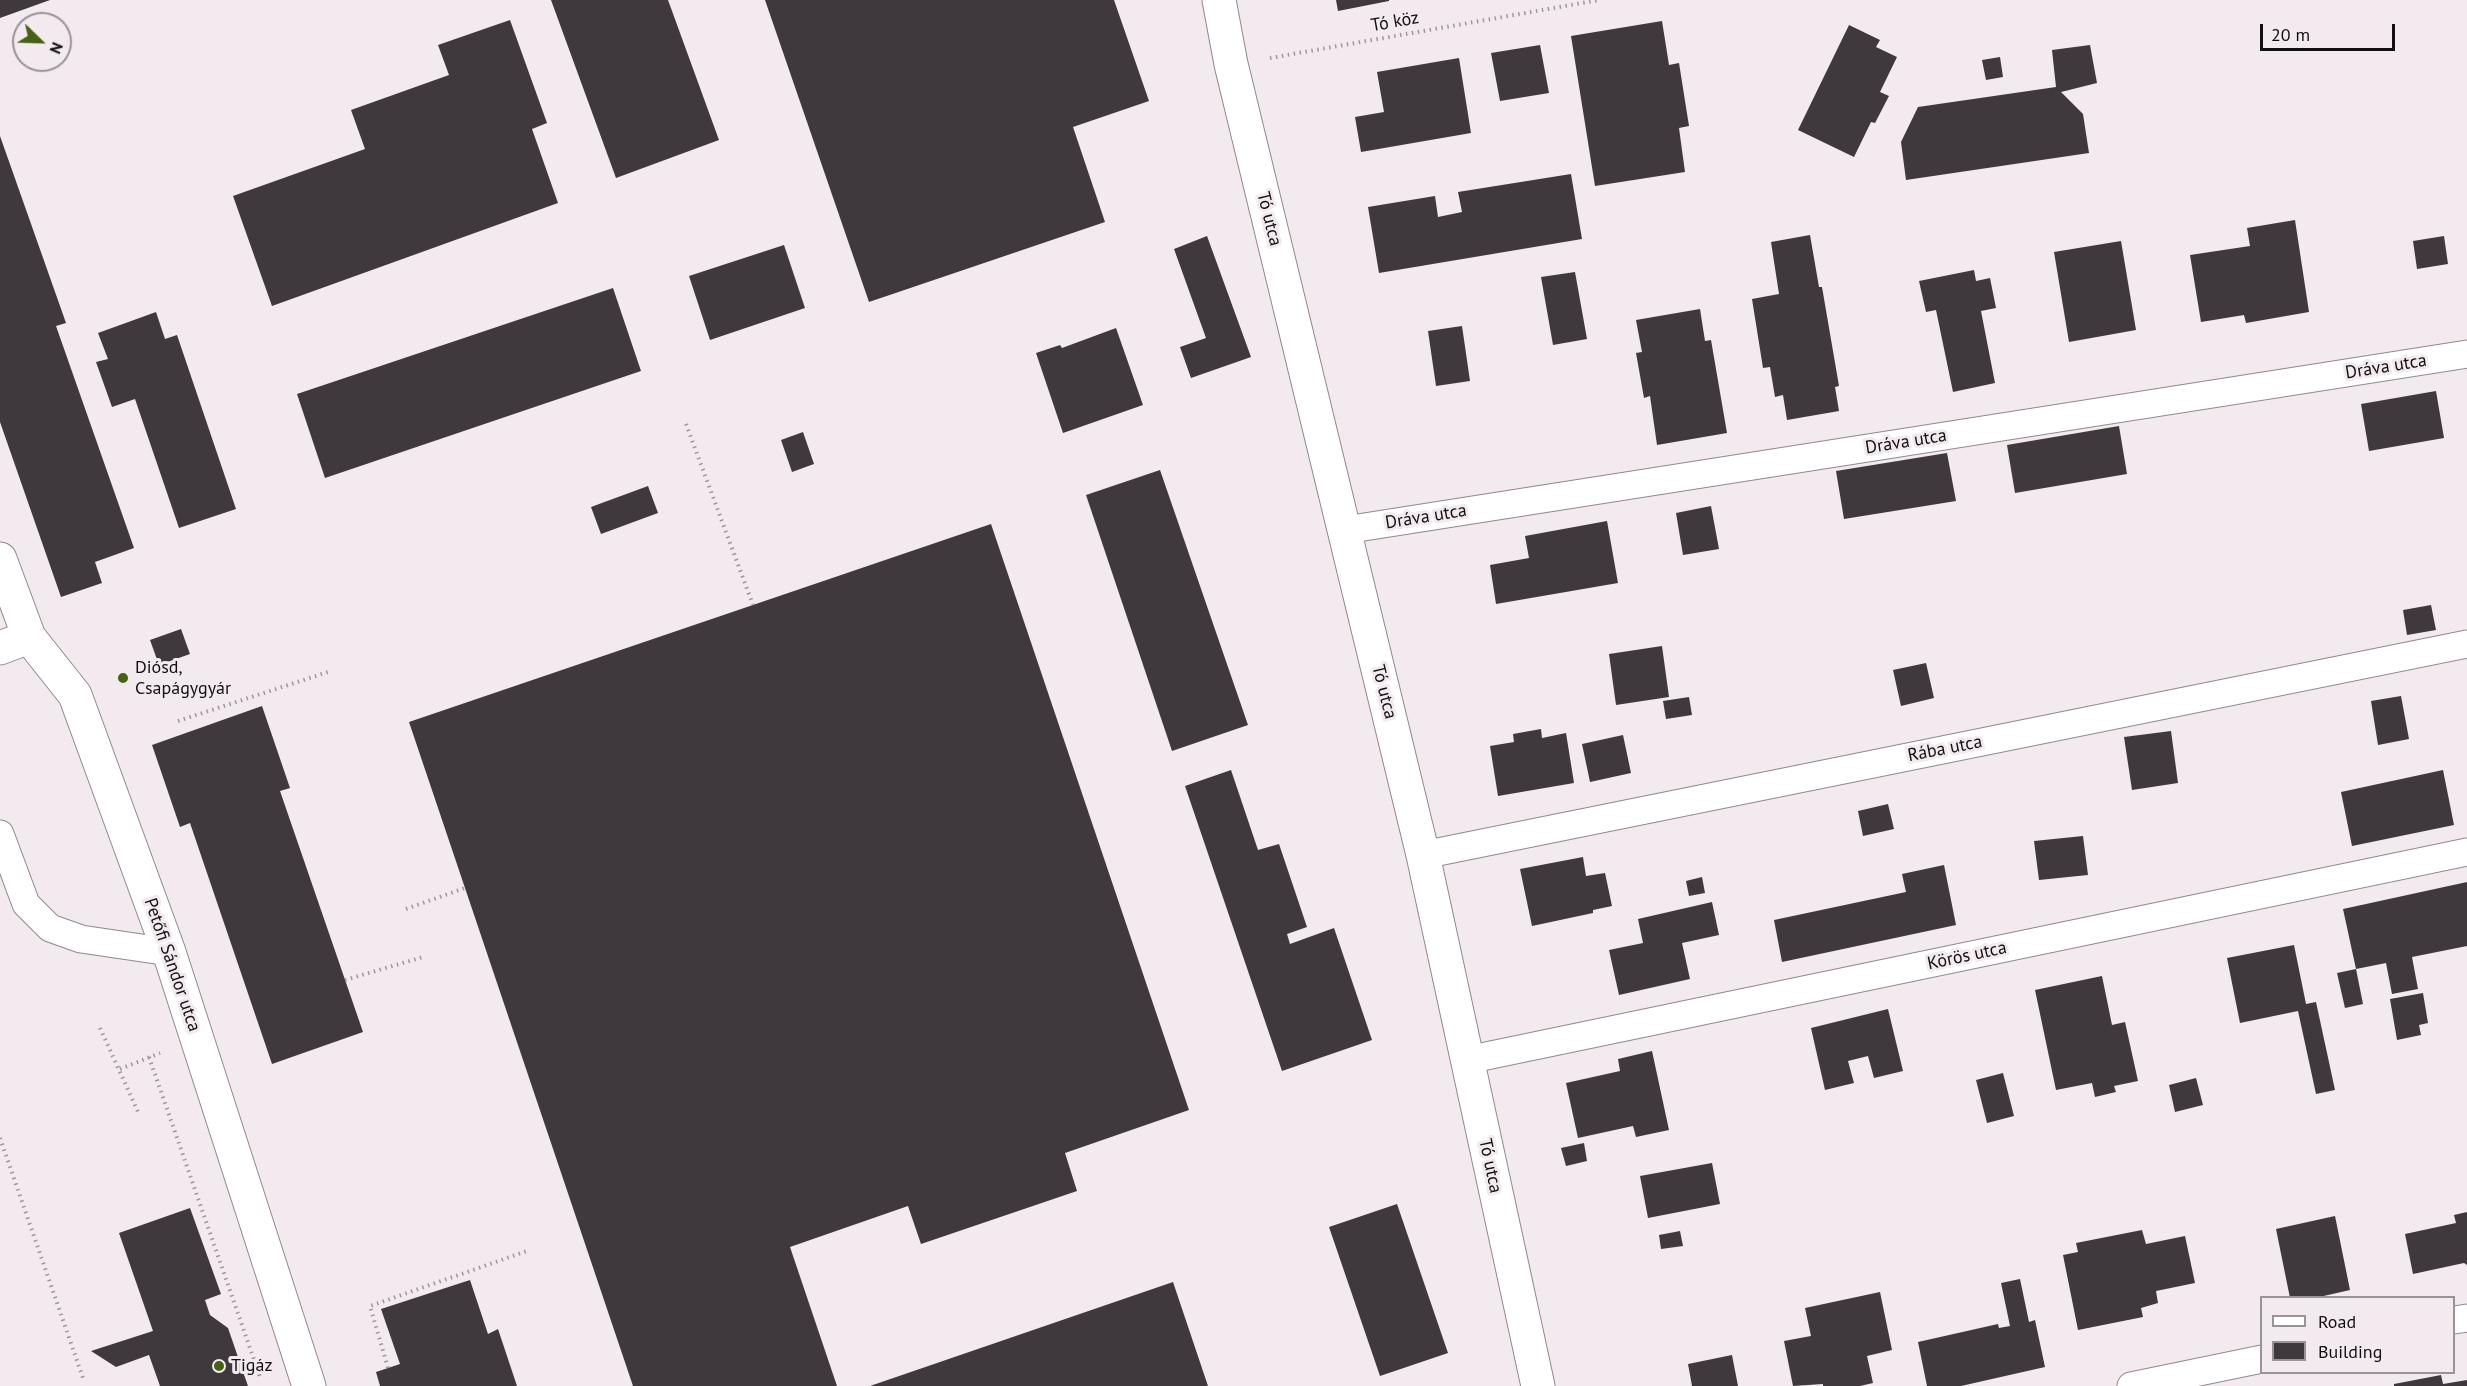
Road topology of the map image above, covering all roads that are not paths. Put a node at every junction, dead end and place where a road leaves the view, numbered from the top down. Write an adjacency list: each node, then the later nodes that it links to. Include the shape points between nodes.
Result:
1 (1219, 0): 3 (street, Tó utca, via 1231,64)
2 (2467, 354): 3 (lane, Dráva utca)
3 (1345, 530): 9 (street, Tó utca)
4 (0, 559): 5 (street, Petőfi Sándor utca)
5 (15, 643): 10 (street, Petőfi Sándor utca, via 75,695)
6 (2467, 644): 9 (lane, Rába utca)
7 (0, 834): 10 (lane, via 26,904 50,928 81,939)
8 (2467, 852): 11 (lane, Körös utca)
9 (1423, 855): 11 (street, Tó utca)
10 (170, 952): 13 (street, Petőfi Sándor utca)
11 (1467, 1060): 14 (street, Tó utca)
12 (2260, 1359): 15 (lane)
13 (309, 1386)
14 (1538, 1386)
15 (2131, 1386)

